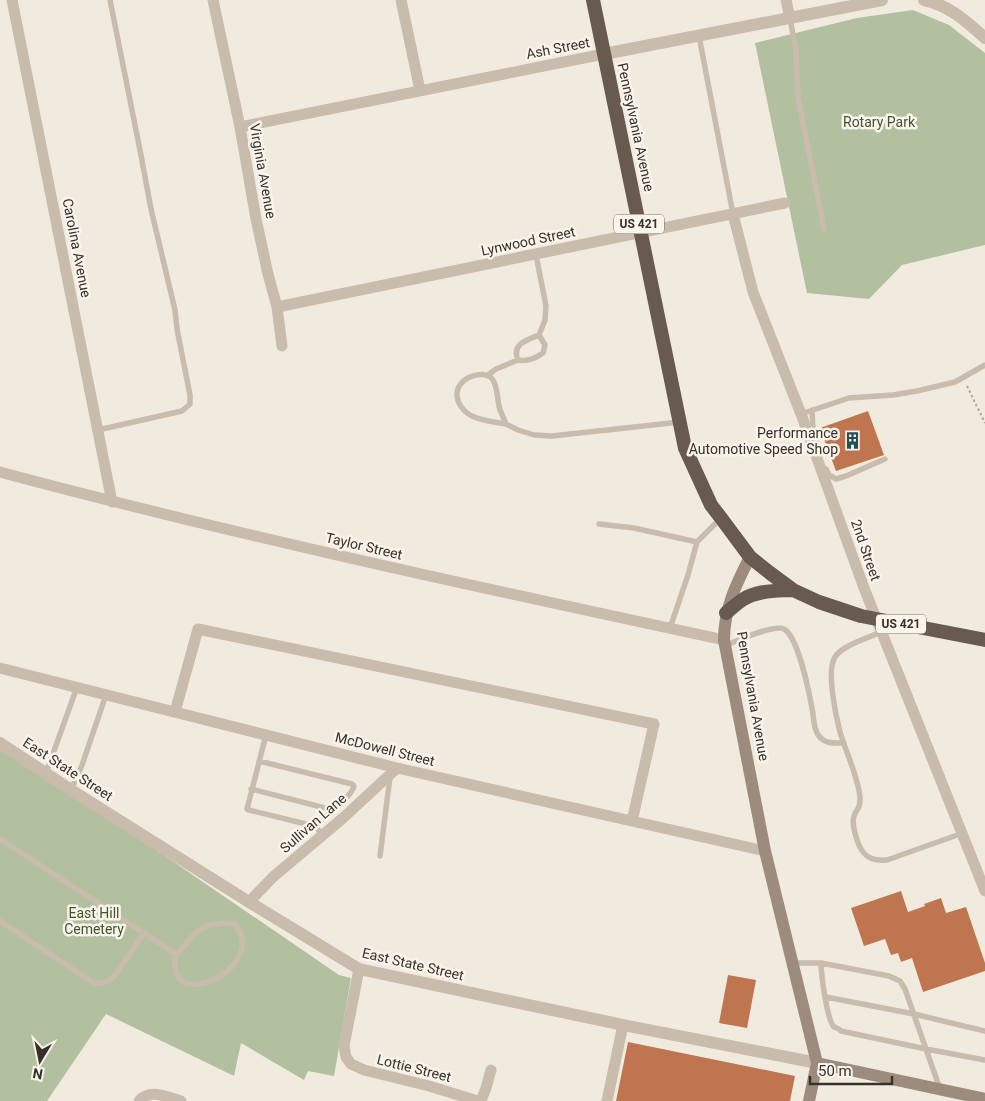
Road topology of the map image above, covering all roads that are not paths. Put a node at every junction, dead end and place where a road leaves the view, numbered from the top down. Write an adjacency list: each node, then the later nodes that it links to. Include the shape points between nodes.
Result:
1 (12, 0): 29 (street, Carolina Avenue)
2 (110, 0): 29 (lane, via 151,209 175,310 190,404 182,411)
3 (213, 0): 14 (street, Virginia Avenue)
4 (401, 0): 13 (street)
5 (593, 0): 12 (highway, Pennsylvania Avenue / US 421)
6 (786, 0): 9 (street)
7 (882, 0): 9 (street, Ash Street)
8 (924, 0): 11 (street, via 946,7)
9 (790, 18): 10 (street, Ash Street); 17 (lane, via 796,51 798,97)
10 (699, 36): 12 (street, Ash Street); 16 (lane)
11 (985, 38)
12 (604, 54): 13 (street, Ash Street); 18 (highway, Pennsylvania Avenue / US 421)
13 (420, 90): 14 (street, Ash Street)
14 (240, 127): 20 (street, Virginia Avenue, via 256,220)
15 (784, 203): 16 (street, Lynwood Street)
16 (733, 214): 18 (street, Lynwood Street); 26 (street, 2nd Street, via 752,292)
17 (824, 229)
18 (641, 233): 19 (street, Lynwood Street); 27 (highway, Pennsylvania Avenue / US 421)
19 (536, 255): 20 (street, Lynwood Street); 21 (lane, via 546,306)
20 (277, 307): 22 (street, Virginia Avenue)
21 (539, 335): 23 (lane, via 517,348); 23 (lane, via 545,345 543,353)
22 (282, 346)
23 (518, 360): 25 (lane)
24 (985, 365): 26 (lane, via 955,382 893,395 850,398)
25 (488, 375): 28 (lane, via 493,380); 28 (lane, via 479,374 465,379 458,386 456,396 470,416)
26 (806, 412): 32 (lane, via 823,462 829,475); 33 (street, 2nd Street)
27 (680, 422): 28 (lane, via 552,436 534,435); 35 (highway, Pennsylvania Avenue / US 421, via 686,448 711,505)
28 (506, 424)
29 (98, 430): 34 (street, Carolina Avenue)
30 (885, 459): 32 (lane)
31 (0, 472): 34 (street, Taylor Street)
32 (836, 479): 33 (lane)
33 (832, 497): 42 (street, 2nd Street)
34 (112, 502): 41 (street, Taylor Street, via 441,579)
35 (721, 518): 37 (lane); 38 (highway, Pennsylvania Avenue / US 421)
36 (599, 524): 37 (lane)
37 (697, 542): 41 (lane)
38 (750, 557): 39 (highway, US 421); 40 (main road, Pennsylvania Avenue)
39 (793, 590): 40 (highway, via 766,591 749,596); 43 (highway, US 421, via 860,616)
40 (726, 613): 44 (main road, Pennsylvania Avenue)
41 (670, 628): 44 (street, Taylor Street)
42 (882, 632): 51 (lane, via 844,648 834,658 831,670 833,694); 60 (street, 2nd Street)
43 (985, 640)
44 (725, 643): 51 (lane, via 774,628 784,629 796,647 816,733 823,741); 62 (main road, Pennsylvania Avenue)
45 (0, 668): 46 (street, McDowell Street)
46 (77, 687): 47 (street, McDowell Street); 54 (lane)
47 (106, 695): 48 (street, McDowell Street); 56 (lane)
48 (175, 712): 49 (street, McDowell Street); 58 (street, via 198,629 654,724)
49 (266, 736): 52 (lane); 53 (street, McDowell Street)
50 (0, 743): 54 (street, East State Street)
51 (844, 743): 60 (lane, via 860,798 853,826 860,847 867,856 877,861 887,860)
52 (259, 761): 55 (lane); 57 (lane, via 352,784 352,791)
53 (393, 772): 58 (street, McDowell Street); 59 (street, Sullivan Lane, via 343,818); 63 (lane)
54 (46, 774): 56 (street, East State Street)
55 (251, 789): 57 (lane); 59 (lane, via 249,810)
56 (71, 790): 65 (street, East State Street)
57 (333, 810): 59 (lane)
58 (632, 821): 62 (street, McDowell Street)
59 (318, 830): 65 (street, Sullivan Lane)
60 (963, 834): 64 (street, 2nd Street)
61 (0, 839): 67 (lane)
62 (765, 851): 69 (main road, Pennsylvania Avenue)
63 (380, 856)
64 (984, 883)
65 (249, 902): 71 (street, East State Street)
66 (0, 921): 67 (lane, via 96,984 113,978)
67 (144, 933): 68 (lane)
68 (176, 954): 68 (lane, via 200,929 209,925 235,924 242,939 234,965 202,984 186,984 180,979 176,974)
69 (792, 963): 70 (lane); 78 (main road, Pennsylvania Avenue)
70 (821, 963): 72 (lane); 73 (lane, via 900,981)
71 (359, 969): 74 (street, East State Street); 85 (street, Lottie Street, via 344,1046 351,1064)
72 (826, 997): 73 (lane); 76 (lane, via 834,1027)
73 (914, 1014): 75 (lane); 76 (lane)
74 (623, 1025): 78 (street, East State Street); 86 (street)
75 (985, 1031)
76 (926, 1049): 77 (lane); 80 (lane)
77 (985, 1060)
78 (817, 1063): 80 (main road); 87 (main road)
79 (490, 1070): 85 (street)
80 (940, 1089): 81 (main road)
81 (958, 1097): 82 (main road)
82 (985, 1099)
83 (139, 1101): 84 (street, via 148,1094 155,1094)
84 (181, 1101)
85 (479, 1101)
86 (607, 1101)
87 (809, 1101)

